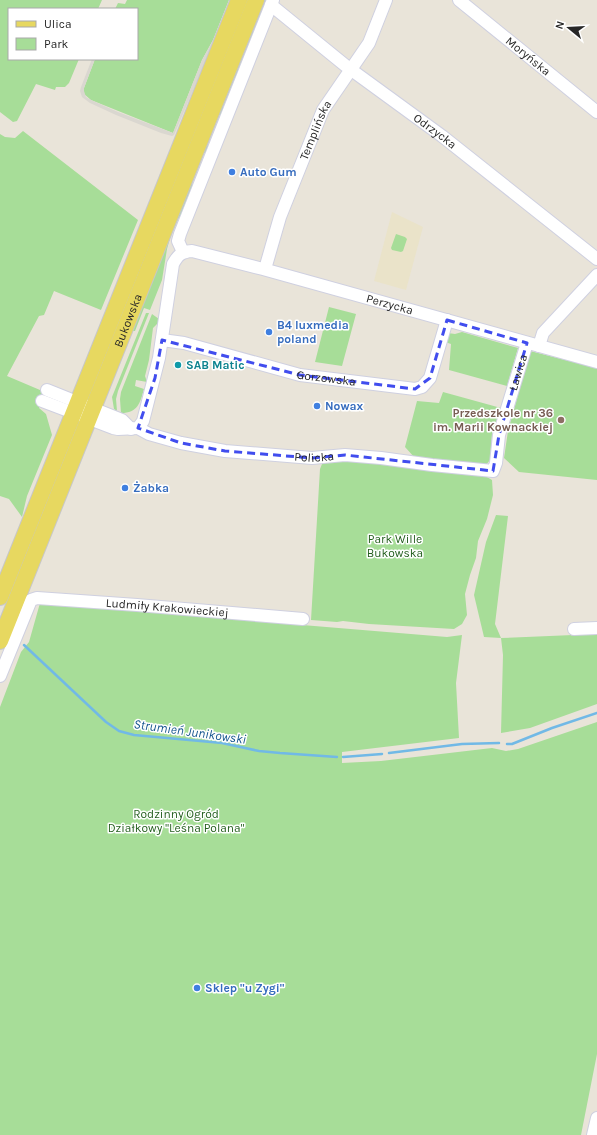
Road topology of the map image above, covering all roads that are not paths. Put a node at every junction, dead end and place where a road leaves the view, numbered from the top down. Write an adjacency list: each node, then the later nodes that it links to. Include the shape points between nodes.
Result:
1 (239, 0): 16 (main road, Bukowska)
2 (386, 0): 5 (street, Templińska, via 369,43)
3 (459, 0): 6 (street, Moryńska)
4 (267, 2): 5 (street, Odrzycka); 7 (street, via 178,241); 17 (main road, Bukowska)
5 (352, 70): 8 (street, Odrzycka, via 442,136); 9 (street, Templińska, via 323,110 280,217)
6 (597, 112)
7 (182, 252): 9 (street, Perzycka, via 198,252); 12 (street, via 173,264)
8 (597, 258)
9 (265, 270): 11 (street, Perzycka)
10 (597, 275): 13 (street, Ławica)
11 (447, 320): 12 (street, Gorzowska, via 430,378 422,387 415,389 300,375 184,343); 13 (street, Perzycka)
12 (162, 340): 18 (street, via 143,421)
13 (533, 344): 14 (street, Perzycka); 19 (street, Ławica, via 499,435)
14 (597, 362)
15 (45, 395): 16 (street, Policka)
16 (75, 408): 17 (street, Policka); 20 (main road, Bukowska)
17 (91, 414): 18 (street, Policka, via 118,429); 24 (main road, Bukowska)
18 (135, 428): 19 (street, Policka, via 181,443 225,451 312,458 345,455)
19 (493, 471)
20 (0, 597)
21 (303, 619): 25 (street, Ludmiły Krakowieckiej, via 43,598 30,600)
22 (597, 628): 23 (street)
23 (574, 629)
24 (0, 641)
25 (0, 676)
26 (597, 1118): 27 (street)
27 (593, 1135)

